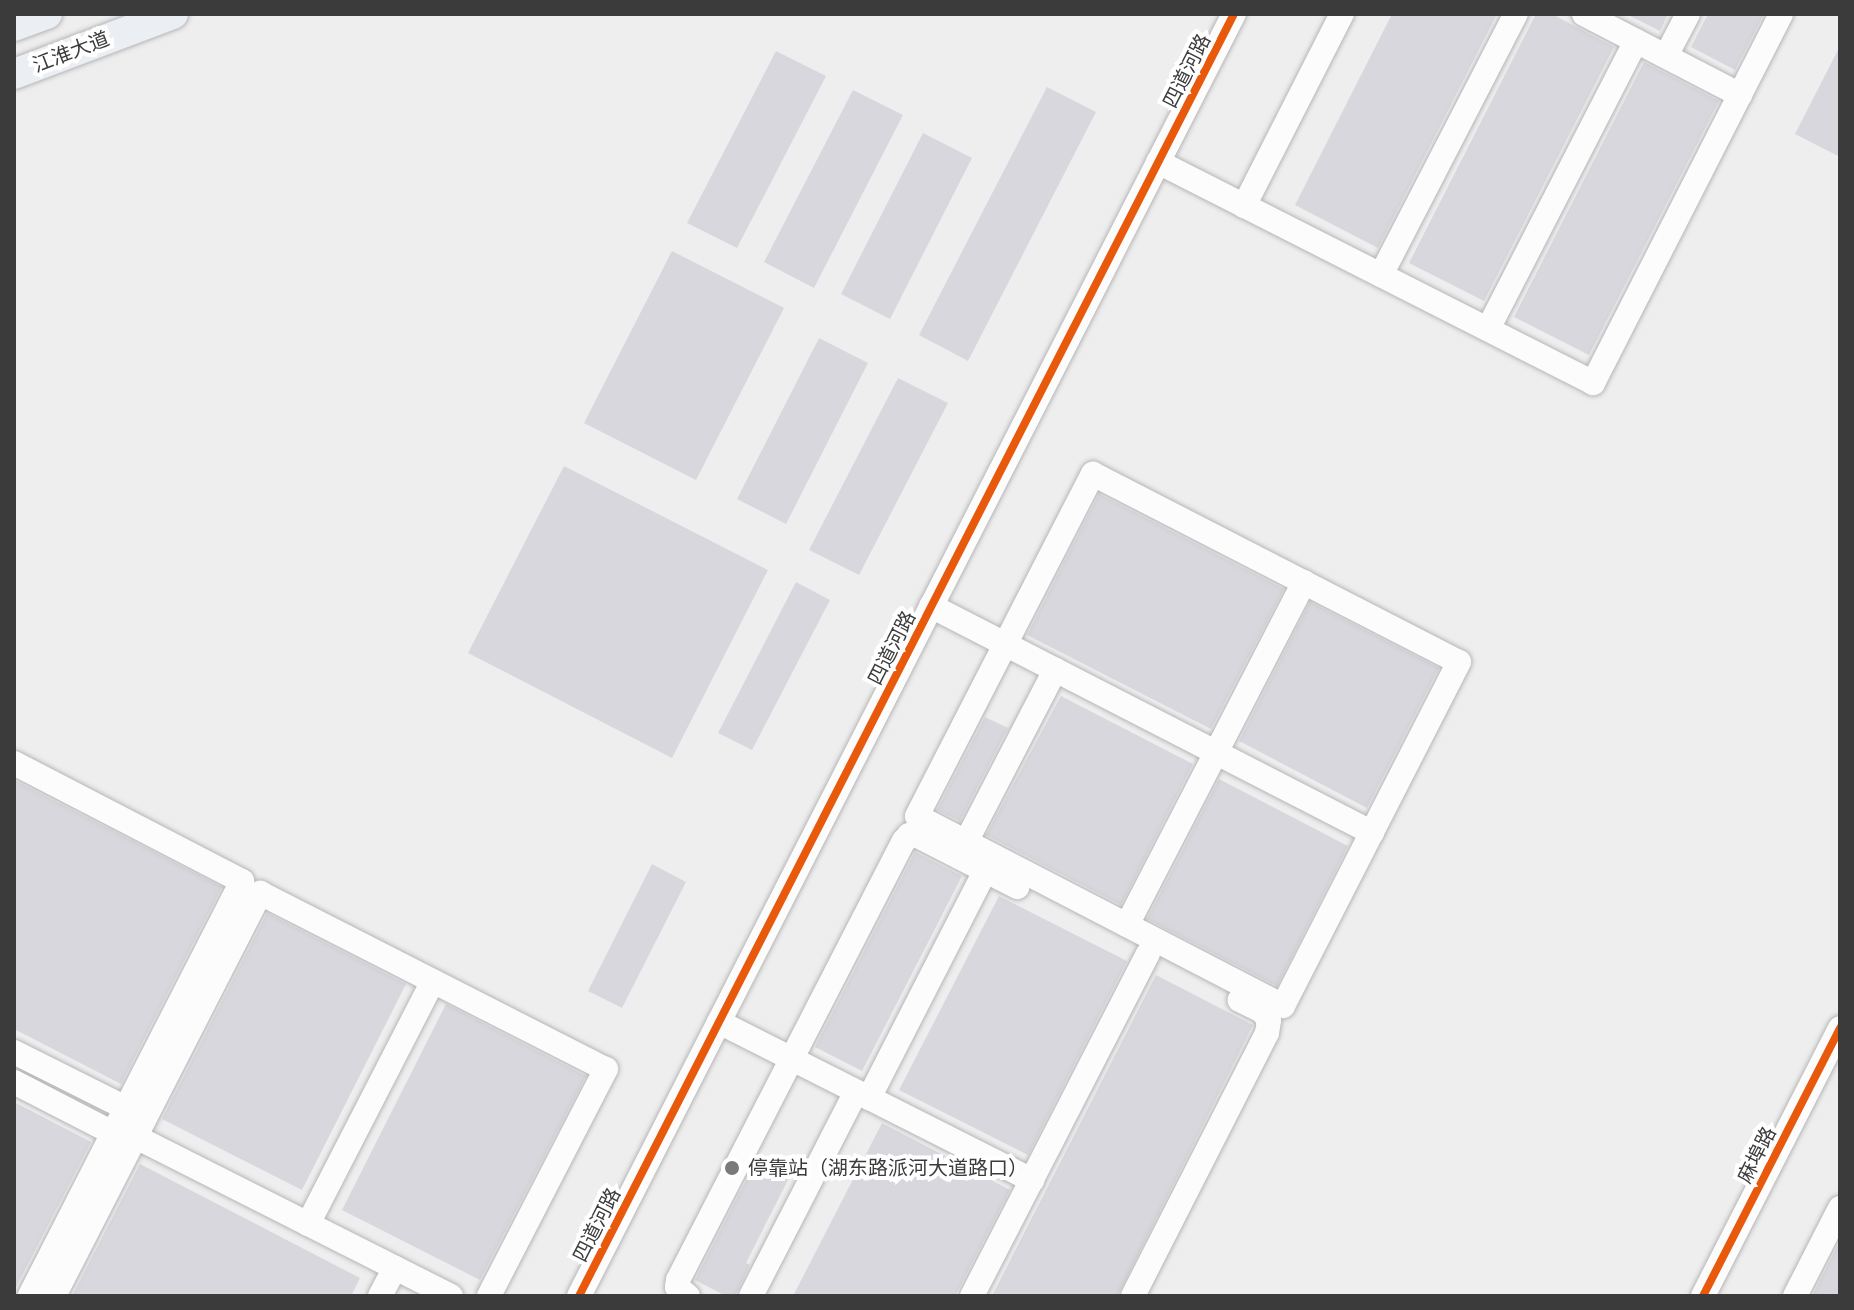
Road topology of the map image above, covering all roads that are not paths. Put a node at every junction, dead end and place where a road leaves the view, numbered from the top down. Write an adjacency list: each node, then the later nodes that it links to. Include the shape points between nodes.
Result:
1 (47, 14): 9 (main road)
2 (173, 14): 12 (main road, 江淮大道)
3 (1234, 14): 14 (street, 四道河路)
4 (1342, 14): 15 (street)
5 (1516, 14): 16 (street)
6 (1688, 14): 11 (street)
7 (1781, 14): 13 (street)
8 (1589, 15): 10 (street)
9 (14, 26)
10 (1636, 41): 11 (street); 17 (street)
11 (1666, 56): 13 (street)
12 (14, 74)
13 (1740, 95): 17 (street, via 1593,383)
14 (1158, 162): 15 (street); 19 (street, 四道河路)
15 (1244, 206): 16 (street)
16 (1381, 275): 17 (street)
17 (1488, 329)
18 (1304, 582): 20 (street, via 1093,474); 22 (street); 24 (street, via 1459,662)
19 (931, 606): 20 (street); 30 (street, 四道河路)
20 (1005, 644): 21 (street); 25 (street, via 917,816)
21 (1055, 670): 22 (street); 25 (street)
22 (1216, 753): 24 (street); 27 (street)
23 (14, 763): 36 (street, via 242,881)
24 (1372, 833): 27 (street, via 1283,1006)
25 (966, 842): 27 (street)
26 (985, 871): 28 (street); 33 (street, via 909,835); 35 (street)
27 (1127, 925)
28 (1148, 954): 38 (street); 51 (street, via 1262,1011 1269,1020)
29 (433, 981): 37 (street, via 260,893); 40 (street); 46 (street, via 606,1069)
30 (719, 1022): 33 (street); 47 (street, 四道河路)
31 (1840, 1028): 52 (street, 麻埠路)
32 (14, 1052): 36 (street)
33 (791, 1059): 35 (street); 48 (street, via 678,1280 677,1287)
34 (14, 1082): 37 (street)
35 (862, 1095): 38 (street); 49 (street)
36 (126, 1108): 37 (street)
37 (124, 1135): 40 (street); 42 (street); 43 (street)
38 (1032, 1180): 50 (street)
39 (1840, 1208): 53 (street)
40 (308, 1224): 41 (street)
41 (395, 1268): 44 (street); 45 (street)
42 (30, 1296)
43 (54, 1296)
44 (380, 1296)
45 (451, 1296)
46 (489, 1296)
47 (579, 1296)
48 (688, 1296)
49 (751, 1296)
50 (972, 1296)
51 (1133, 1296)
52 (1703, 1296)
53 (1795, 1296)

